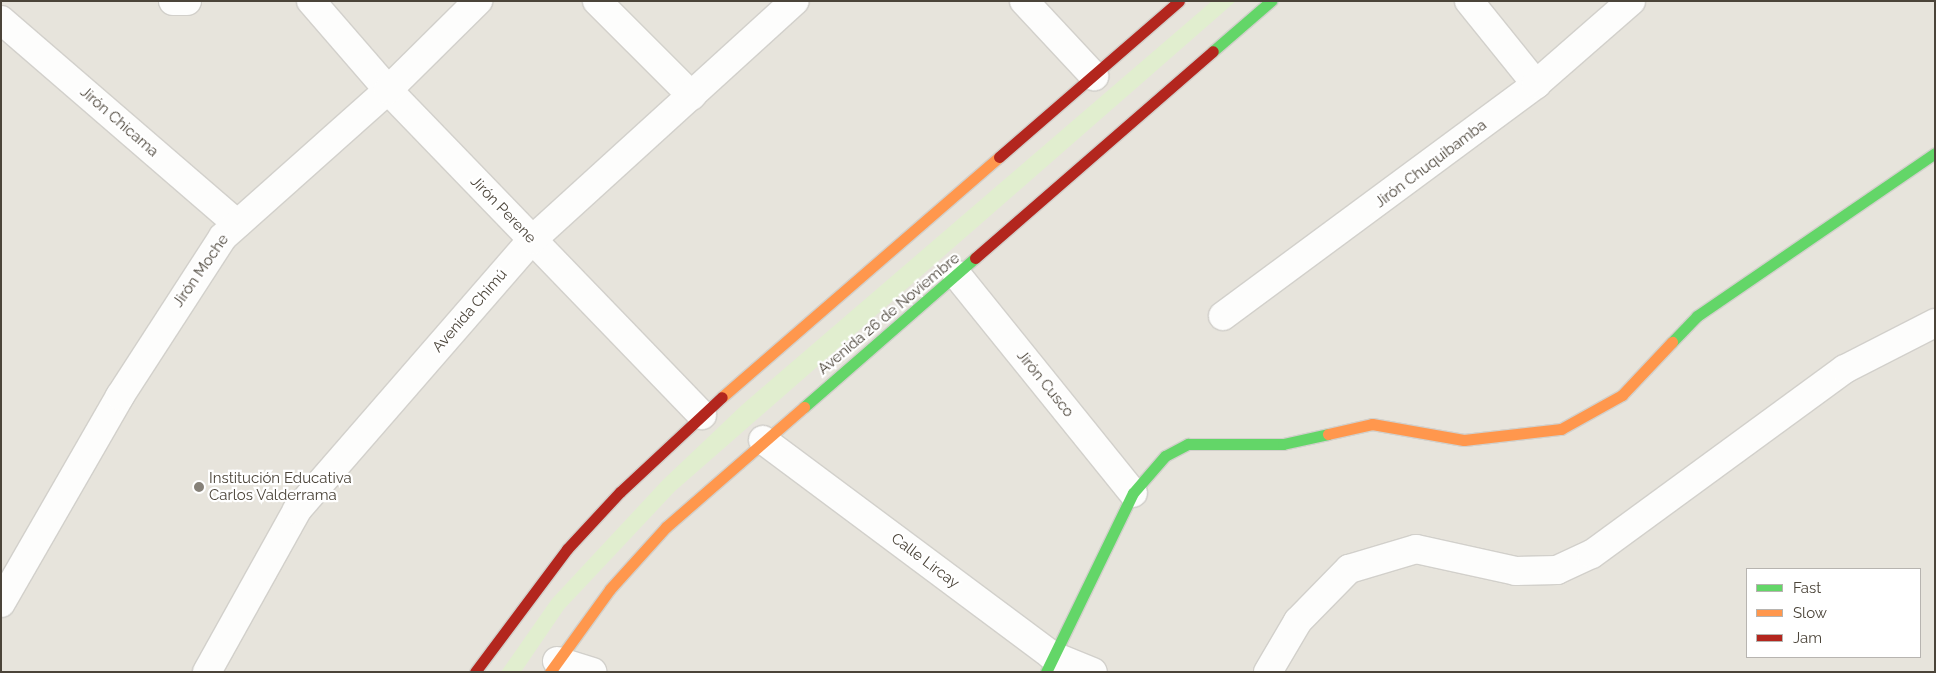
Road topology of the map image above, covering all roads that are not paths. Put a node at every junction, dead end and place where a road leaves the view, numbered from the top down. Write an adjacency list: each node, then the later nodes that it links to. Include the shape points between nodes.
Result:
1 (173, 1): 2 (street)
2 (187, 1)
3 (310, 1): 15 (street, Jirón Perene)
4 (478, 1): 15 (street, Jirón Moche)
5 (597, 1): 16 (street)
6 (795, 1): 16 (street, Avenida Chimú)
7 (1024, 1): 13 (street)
8 (1180, 1): 13 (main road)
9 (1271, 1): 20 (main road, Avenida 26 de Noviembre)
10 (1470, 1): 14 (street)
11 (1631, 1): 14 (street, Jirón Chuquibamba)
12 (1, 20): 18 (street, Jirón Chicama)
13 (1094, 76): 23 (main road)
14 (1536, 84): 21 (street, Jirón Chuquibamba)
15 (388, 90): 18 (street, Jirón Moche); 19 (street, Jirón Perene)
16 (692, 96): 19 (street, Avenida Chimú)
17 (1935, 153): 25 (main road, via 1697,316 1622,395 1561,429 1464,440 1372,424 1283,444 1211,441 1188,444 1165,456)
18 (237, 224): 26 (street, Jirón Moche, via 223,236 184,293 125,388)
19 (532, 240): 23 (street, Jirón Perene); 29 (street, Avenida Chimú, via 297,510)
20 (958, 275): 24 (main road, Avenida 26 de Noviembre); 25 (street, Jirón Cusco)
21 (1223, 316)
22 (1935, 323): 33 (street, via 1845,369 1592,554 1557,570 1516,571 1416,549 1349,570 1298,621)
23 (702, 415): 30 (main road, via 567,549)
24 (763, 440): 27 (street, Calle Lircay); 28 (main road, Avenida 26 de Noviembre, via 666,527 610,590)
25 (1133, 493): 27 (main road)
26 (1, 604)
27 (1048, 663): 32 (street, Calle Lircay)
28 (553, 666): 31 (street)
29 (207, 672)
30 (475, 672)
31 (592, 672)
32 (1093, 672)
33 (1268, 672)

